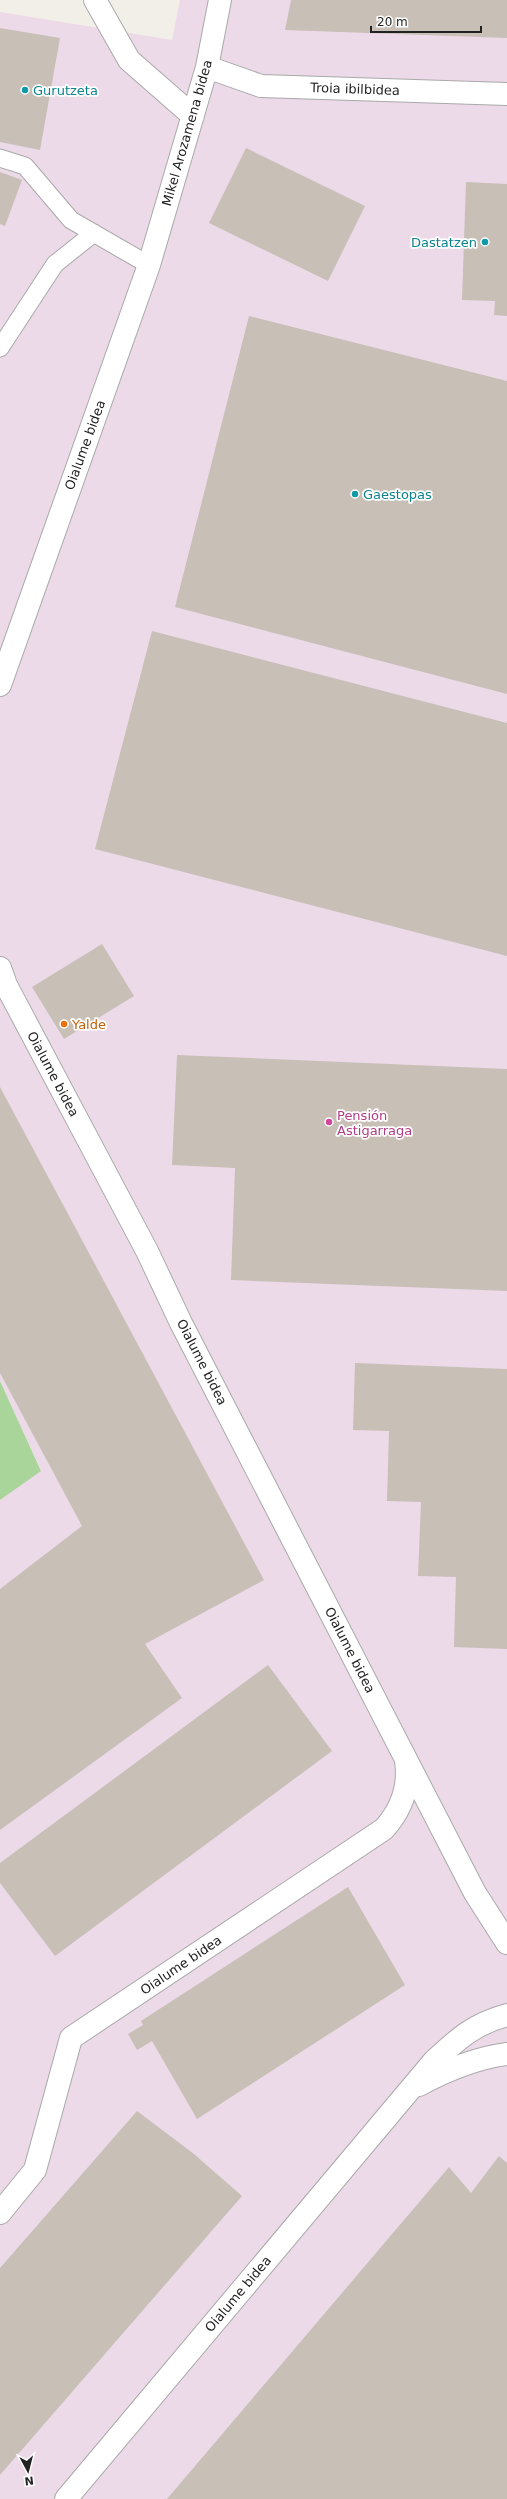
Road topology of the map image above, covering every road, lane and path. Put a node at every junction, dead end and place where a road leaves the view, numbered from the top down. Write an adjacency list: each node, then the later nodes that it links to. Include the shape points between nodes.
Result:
1 (95, 0): 5 (street, via 129,60)
2 (220, 0): 3 (street, Mikel Arozamena bidea)
3 (207, 67): 4 (street, Troia ibilbidea, via 261,86); 5 (street, Mikel Arozamena bidea)
4 (507, 94)
5 (193, 116): 8 (street, Mikel Arozamena bidea)
6 (0, 158): 7 (lane, via 25,166 72,220)
7 (94, 233): 8 (lane); 9 (lane, via 55,264)
8 (149, 265): 10 (street, Oialume bidea)
9 (0, 348)
10 (0, 685)
11 (0, 968): 12 (street, Oialume bidea, via 6,986 147,1252 181,1323)
12 (405, 1756): 13 (street, Oialume bidea, via 475,1893); 17 (street, Oialume bidea, via 407,1785 404,1799 396,1816 384,1830 71,2038 35,2170)
13 (507, 1943)
14 (507, 2015): 16 (street, Oialume bidea, via 485,2021 465,2032 434,2061)
15 (507, 2054): 16 (street, Oialume bidea, via 477,2060 442,2072)
16 (410, 2090): 18 (street, Oialume bidea)
17 (0, 2213)
18 (66, 2499)

